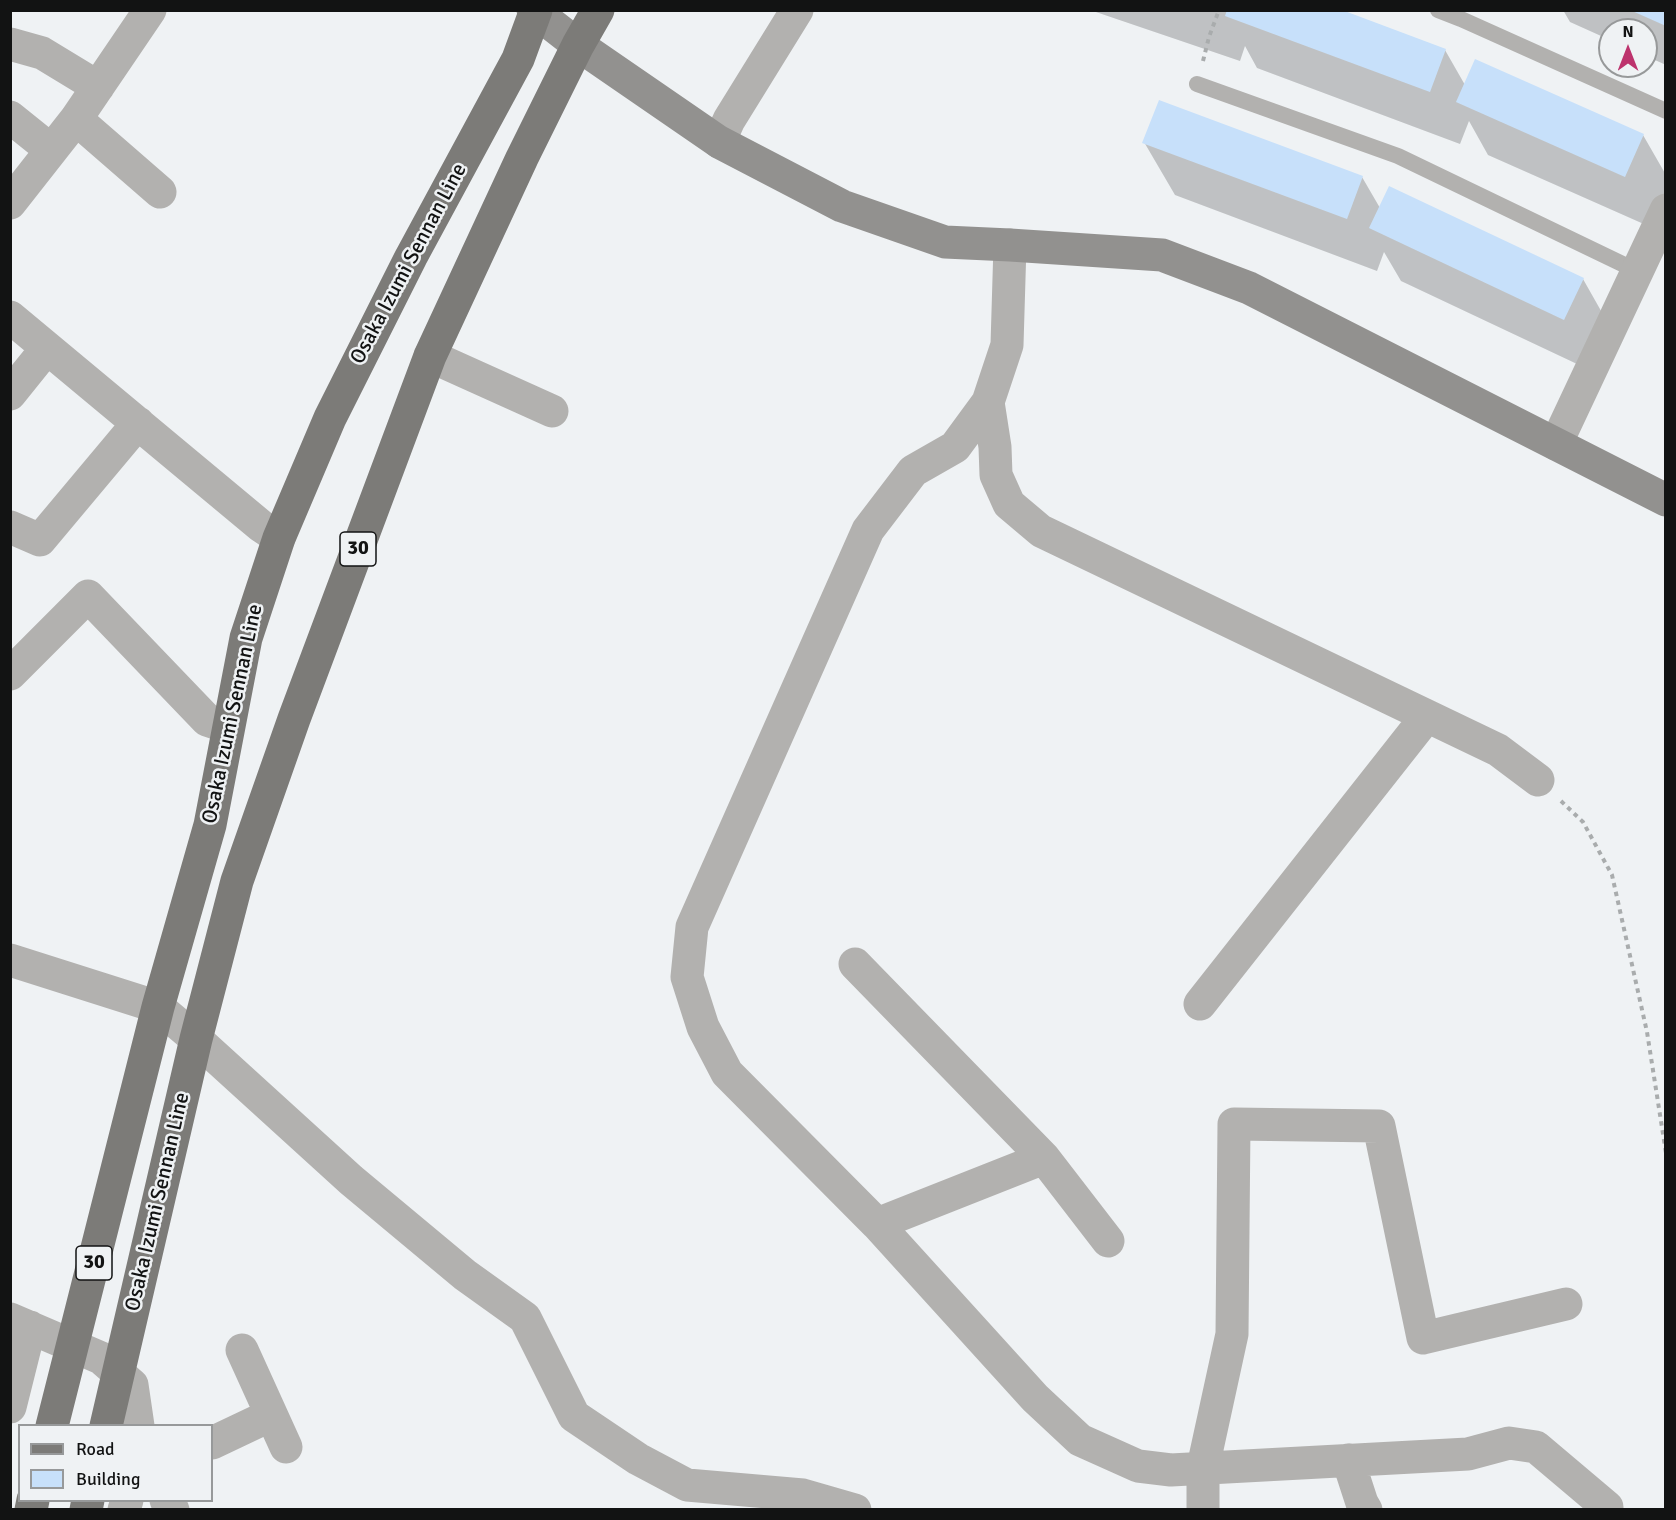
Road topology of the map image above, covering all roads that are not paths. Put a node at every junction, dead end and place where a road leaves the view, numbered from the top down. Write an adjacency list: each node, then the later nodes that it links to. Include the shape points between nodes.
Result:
1 (150, 10): 9 (street)
2 (598, 10): 7 (main road, Osaka Izumi Sennan Line / 30)
3 (797, 10): 13 (street)
4 (1438, 10): 10 (lane)
5 (535, 11): 7 (street); 30 (main road, Osaka Izumi Sennan Line / 30, via 518,59 330,418)
6 (10, 44): 9 (street, via 42,53)
7 (578, 45): 13 (street); 22 (main road, Osaka Izumi Sennan Line / 30)
8 (1197, 84): 19 (lane, via 1398,156)
9 (98, 87): 12 (street)
10 (1665, 111)
11 (10, 117): 14 (street)
12 (76, 119): 14 (street); 15 (street)
13 (719, 142): 18 (street, via 842,206 945,242)
14 (51, 150): 16 (street)
15 (160, 192)
16 (10, 203)
17 (1665, 210): 19 (street)
18 (1010, 245): 24 (street, via 1007,345); 27 (street, via 1162,255 1249,288)
19 (1636, 271): 27 (street)
20 (10, 317): 21 (street)
21 (48, 348): 23 (street); 26 (street)
22 (430, 356): 25 (street); 39 (main road, Osaka Izumi Sennan Line / 30, via 237,881)
23 (10, 394)
24 (988, 402): 32 (street, via 996,475 1009,504 1041,531); 41 (street, via 955,447 913,471 868,530 692,927 687,977 703,1027 726,1073)
25 (552, 411)
26 (138, 423): 29 (street, via 40,540); 30 (street)
27 (1556, 444): 28 (street)
28 (1665, 500)
29 (10, 527)
30 (279, 538): 33 (main road, Osaka Izumi Sennan Line / 30, via 246,638)
31 (10, 674): 33 (street, via 88,596 207,720)
32 (1427, 716): 34 (street, via 1498,750); 37 (street)
33 (228, 727): 38 (main road, Osaka Izumi Sennan Line / 30, via 210,825)
34 (1538, 780)
35 (10, 960): 38 (street)
36 (855, 964): 40 (street)
37 (1200, 1004)
38 (158, 1007): 39 (street); 48 (main road, Osaka Izumi Sennan Line / 30)
39 (196, 1039): 49 (main road, Osaka Izumi Sennan Line / 30); 55 (street, via 351,1180 465,1275 525,1318 574,1416 638,1459 687,1485 803,1495)
40 (1044, 1158): 41 (street); 42 (street)
41 (877, 1224): 54 (street, via 1035,1398 1080,1440 1138,1466 1171,1470)
42 (1108, 1241)
43 (1566, 1304): 54 (street, via 1423,1338 1379,1126 1234,1124 1232,1334)
44 (20, 1323): 46 (street); 50 (street, via 101,1358 132,1385)
45 (242, 1350): 47 (street)
46 (10, 1407)
47 (271, 1415): 51 (street); 52 (street)
48 (52, 1424)
49 (106, 1424)
50 (138, 1424)
51 (213, 1443)
52 (286, 1447)
53 (1348, 1460): 54 (street); 57 (street); 58 (street, via 1468,1454 1509,1443 1536,1446)
54 (1203, 1467): 56 (street)
55 (855, 1509)
56 (1203, 1509)
57 (1366, 1509)
58 (1606, 1509)

